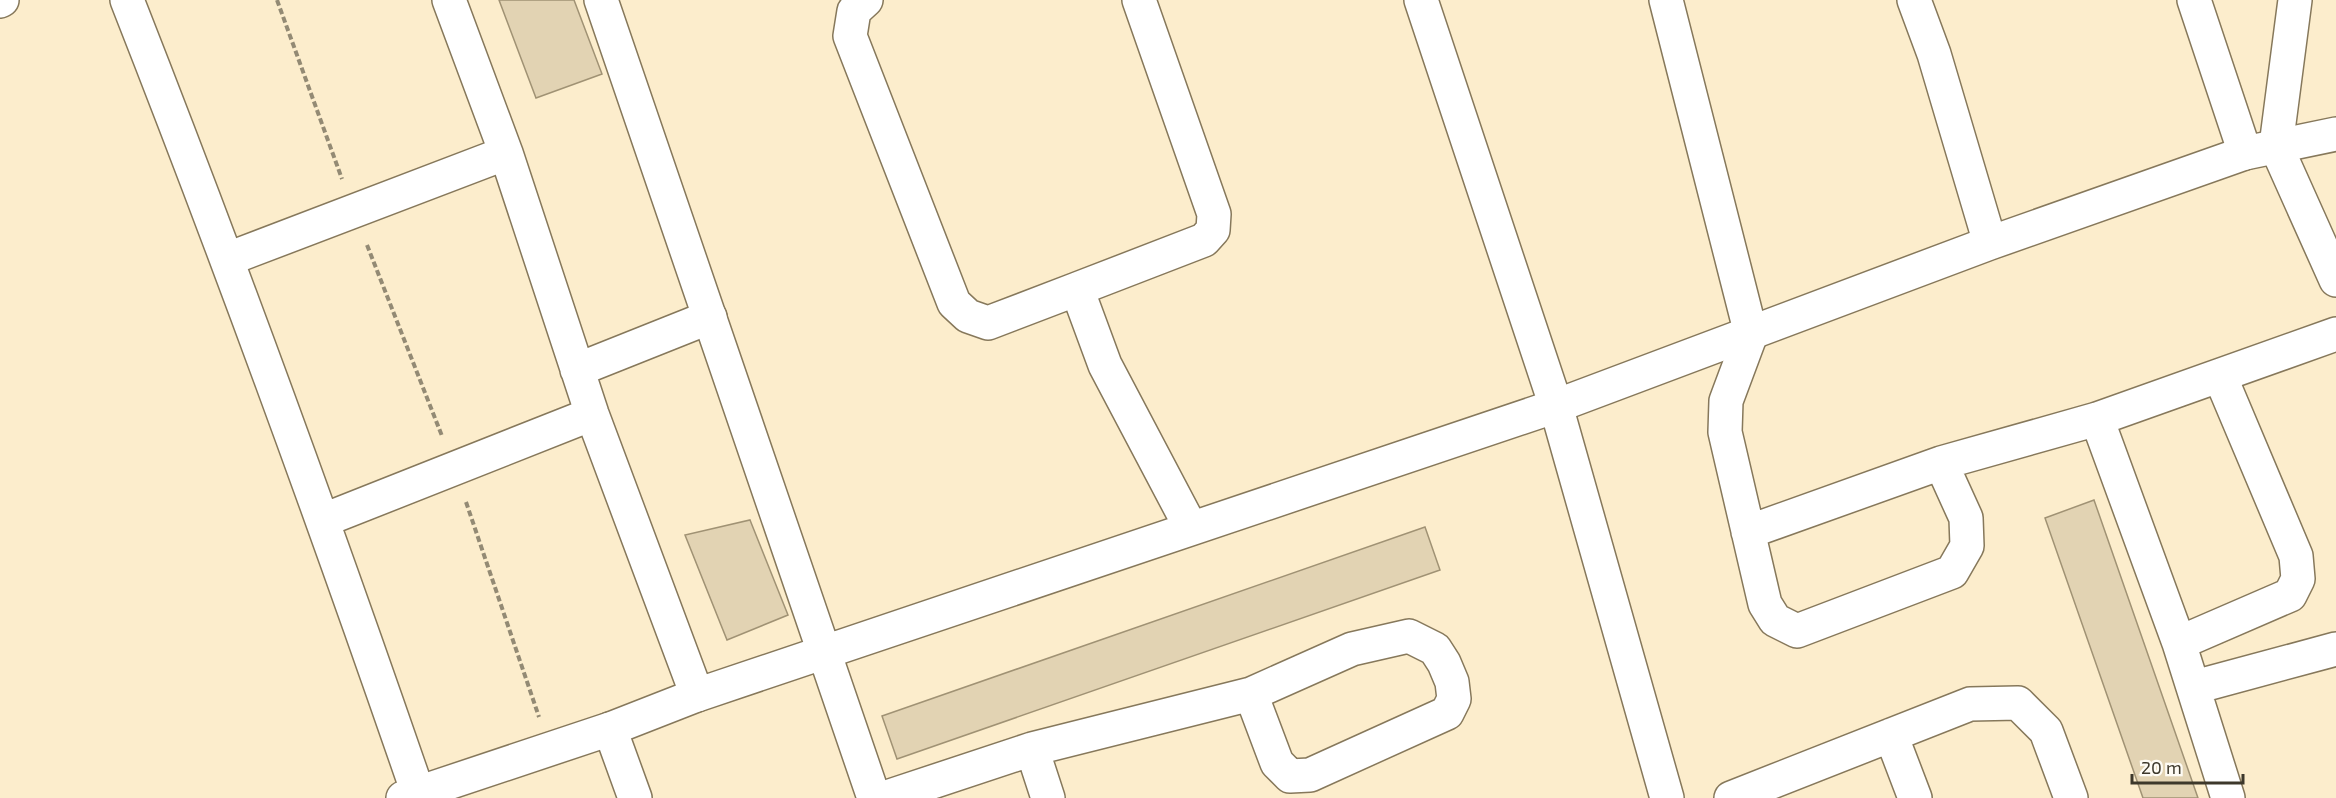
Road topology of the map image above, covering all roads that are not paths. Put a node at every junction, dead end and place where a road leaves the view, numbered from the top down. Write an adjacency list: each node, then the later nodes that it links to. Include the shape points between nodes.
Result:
1 (127, 0): 16 (street)
2 (449, 0): 13 (street)
3 (601, 0): 19 (street)
4 (866, 0): 18 (street, via 854,11 850,36 954,303 968,316 988,323)
5 (1139, 0): 18 (street, via 1214,214 1213,230 1204,240)
6 (1421, 0): 24 (street)
7 (1666, 0): 20 (street)
8 (1914, 0): 15 (street)
9 (2194, 0): 14 (street)
10 (2295, 0): 12 (street)
11 (2336, 134): 12 (street)
12 (2276, 146): 14 (street); 17 (street)
13 (506, 153): 16 (street); 22 (street)
14 (2245, 153): 15 (street)
15 (1990, 243): 20 (street)
16 (228, 259): 28 (street)
17 (2335, 274)
18 (1077, 289): 29 (street, via 1105,365)
19 (710, 317): 22 (street); 33 (street)
20 (1751, 334): 24 (street); 30 (street, via 1726,402 1725,432)
21 (2336, 334): 23 (street)
22 (577, 370): 25 (street)
23 (2220, 376): 26 (street); 31 (street, via 2296,556 2298,579 2290,595)
24 (1556, 406): 29 (street); 45 (street)
25 (592, 414): 28 (street); 36 (street)
26 (2097, 419): 27 (street); 31 (street)
27 (1941, 463): 30 (street); 30 (street, via 1966,518 1967,546 1952,572 1797,631 1775,620 1765,604)
28 (324, 520): 40 (street)
29 (1191, 528): 33 (street)
30 (1748, 532)
31 (2179, 643): 34 (street)
32 (2336, 649): 34 (street)
33 (826, 653): 36 (street); 42 (street)
34 (2195, 687): 49 (street)
35 (1251, 694): 35 (street, via 1352,650 1409,636 1435,648 1452,682 1454,699 1447,713 1310,775 1290,776 1277,763); 39 (street)
36 (697, 695): 37 (street)
37 (610, 729): 40 (street); 41 (street)
38 (1891, 735): 46 (street); 47 (street); 48 (street, via 1970,704 2018,703 2046,731)
39 (1032, 749): 43 (street); 44 (street)
40 (411, 795)
41 (635, 798)
42 (874, 798)
43 (884, 798)
44 (1048, 798)
45 (1667, 798)
46 (1731, 798)
47 (1915, 798)
48 (2071, 798)
49 (2228, 798)

